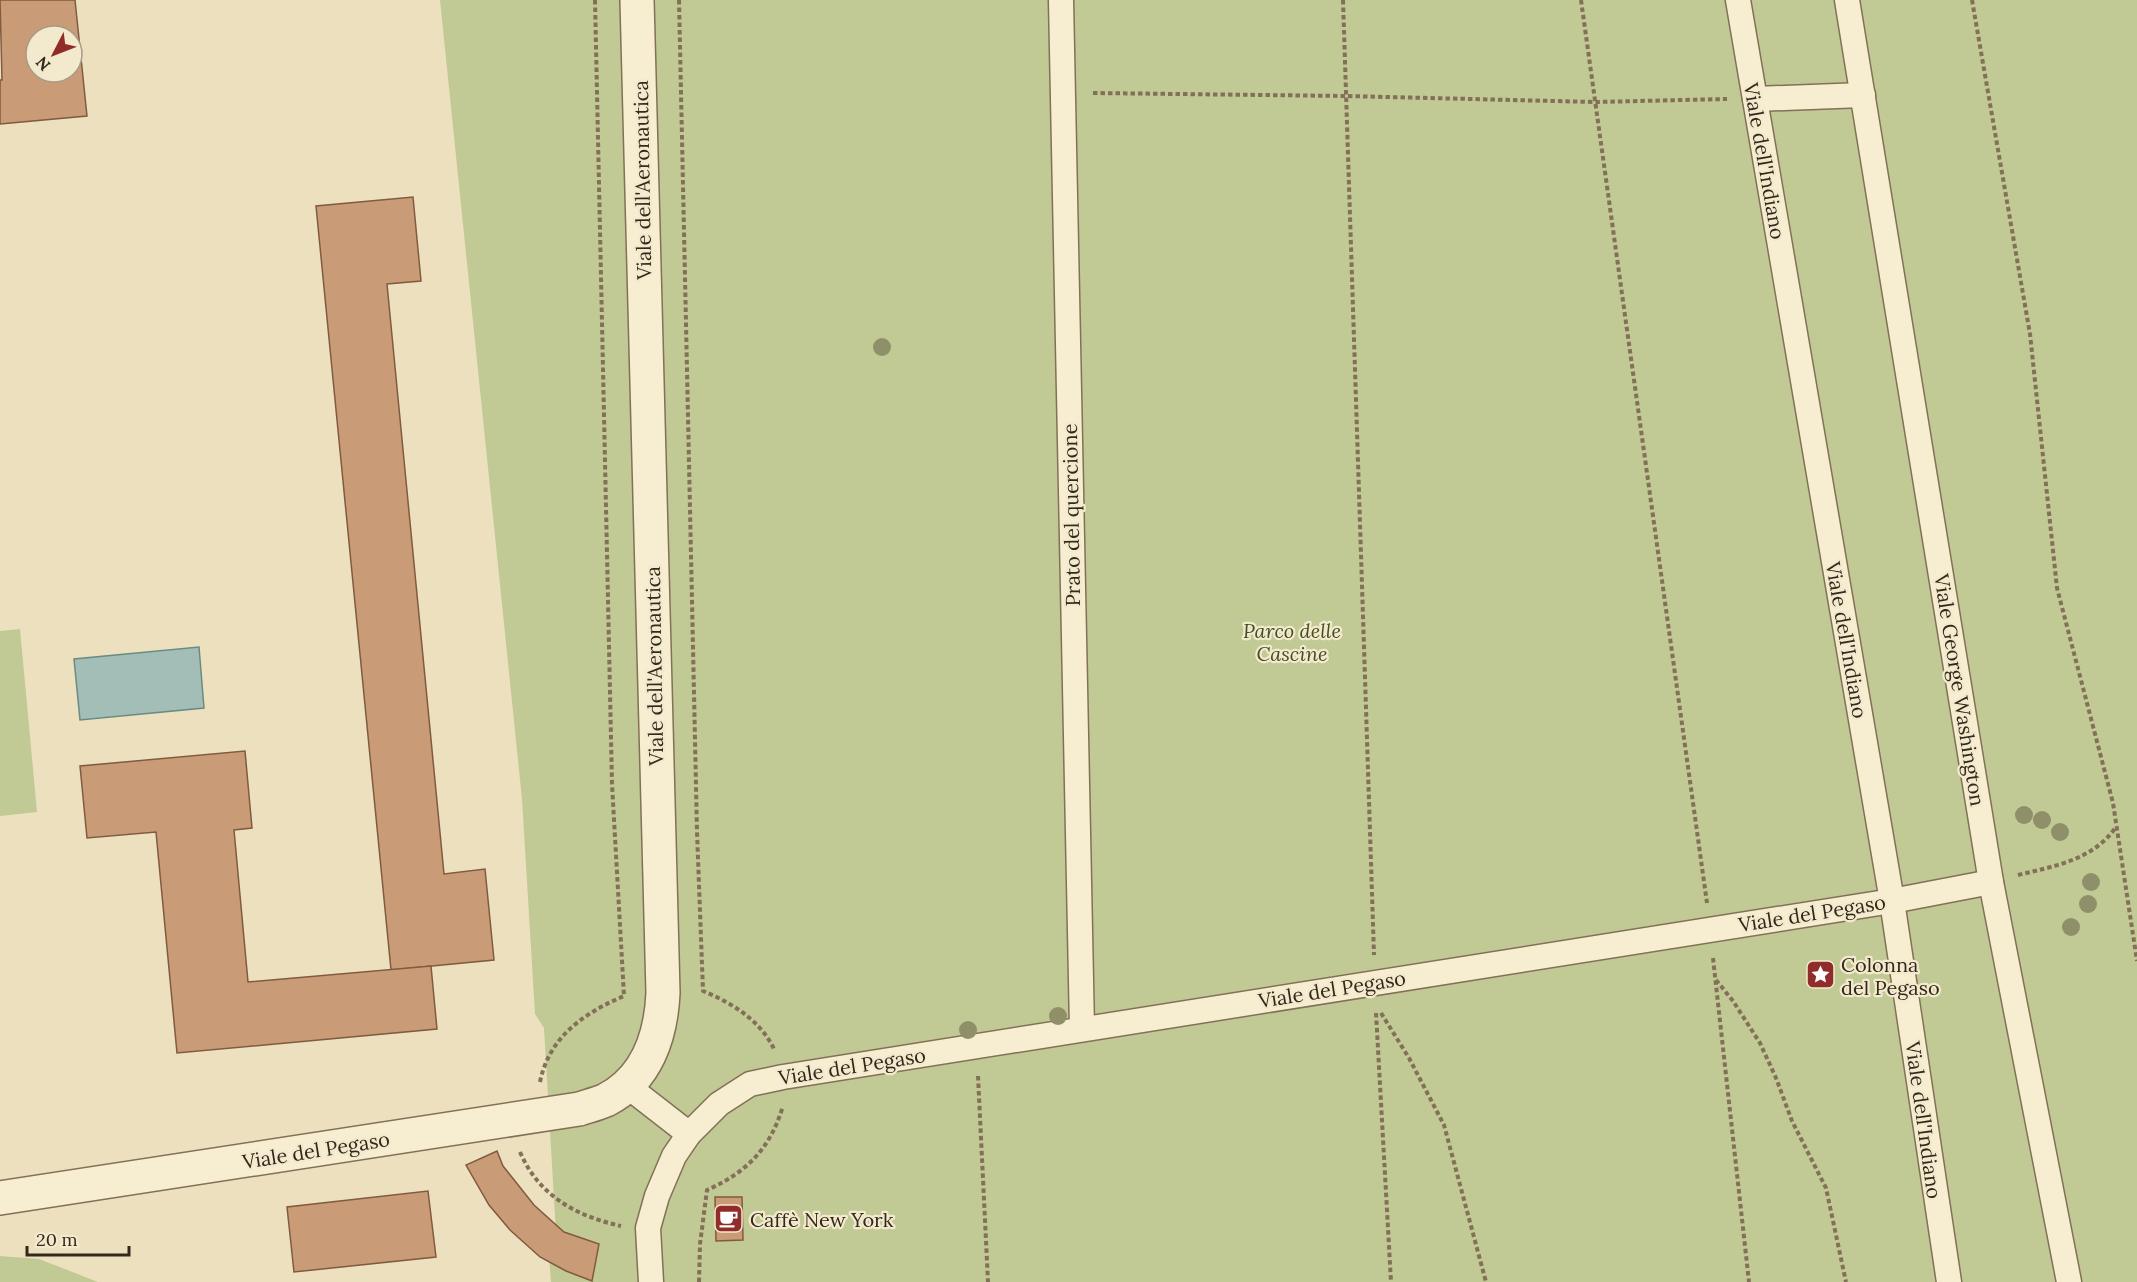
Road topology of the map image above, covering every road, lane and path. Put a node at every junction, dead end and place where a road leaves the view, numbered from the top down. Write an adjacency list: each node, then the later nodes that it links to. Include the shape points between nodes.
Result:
1 (595, 0): 29 (path, via 612,784 624,996 568,1028 543,1069)
2 (637, 0): 28 (street, Viale dell'Aeronautica, via 663,993 662,1020 652,1051)
3 (680, 0): 27 (path, via 703,991 730,1004 760,1027 777,1055)
4 (1061, 0): 10 (street, Prato del quercione)
5 (1343, 0): 12 (path)
6 (1581, 0): 14 (path)
7 (1738, 0): 13 (street, Viale dell'Indiano)
8 (1847, 0): 11 (street, Viale George Washington)
9 (1972, 0): 15 (path, via 2030,334 2057,588)
10 (1062, 93): 12 (path); 25 (street, Prato del quercione)
11 (1863, 95): 13 (street); 18 (street, Viale George Washington)
12 (1346, 96): 14 (path); 24 (path)
13 (1755, 99): 14 (path); 20 (street, Viale dell'Indiano)
14 (1595, 102): 21 (path)
15 (2117, 826): 17 (path, via 2109,838 2068,863); 22 (path)
16 (2019, 864): 17 (path)
17 (2020, 874): 18 (path); 19 (path)
18 (1991, 882): 20 (street, Viale del Pegaso); 41 (street, Viale George Washington)
19 (2022, 886)
20 (1892, 901): 21 (street, Viale del Pegaso); 40 (street, Viale dell'Indiano)
21 (1710, 929): 23 (path); 24 (street, Viale del Pegaso)
22 (2137, 961)
23 (1716, 980): 38 (path); 39 (path, via 1760,1044 1826,1188)
24 (1375, 982): 25 (street, Viale del Pegaso)
25 (1082, 1029): 26 (street, Viale del Pegaso)
26 (976, 1046): 27 (street, Viale del Pegaso); 35 (path)
27 (783, 1077): 30 (street, Viale del Pegaso, via 750,1084 719,1104); 34 (path, via 784,1101 769,1140 737,1174 707,1190)
28 (626, 1085): 29 (street, Viale del Pegaso, via 605,1100); 30 (street)
29 (526, 1118): 31 (street, Viale del Pegaso); 32 (path, via 515,1143 544,1189 581,1215 621,1226)
30 (689, 1134): 33 (street, via 674,1156 648,1228)
31 (0, 1198)
32 (621, 1237)
33 (651, 1282)
34 (699, 1282)
35 (988, 1282)
36 (1391, 1282): 37 (path, via 1376,1004 1444,1125)
37 (1486, 1282)
38 (1749, 1282)
39 (1846, 1282)
40 (1948, 1282)
41 (2069, 1282)

